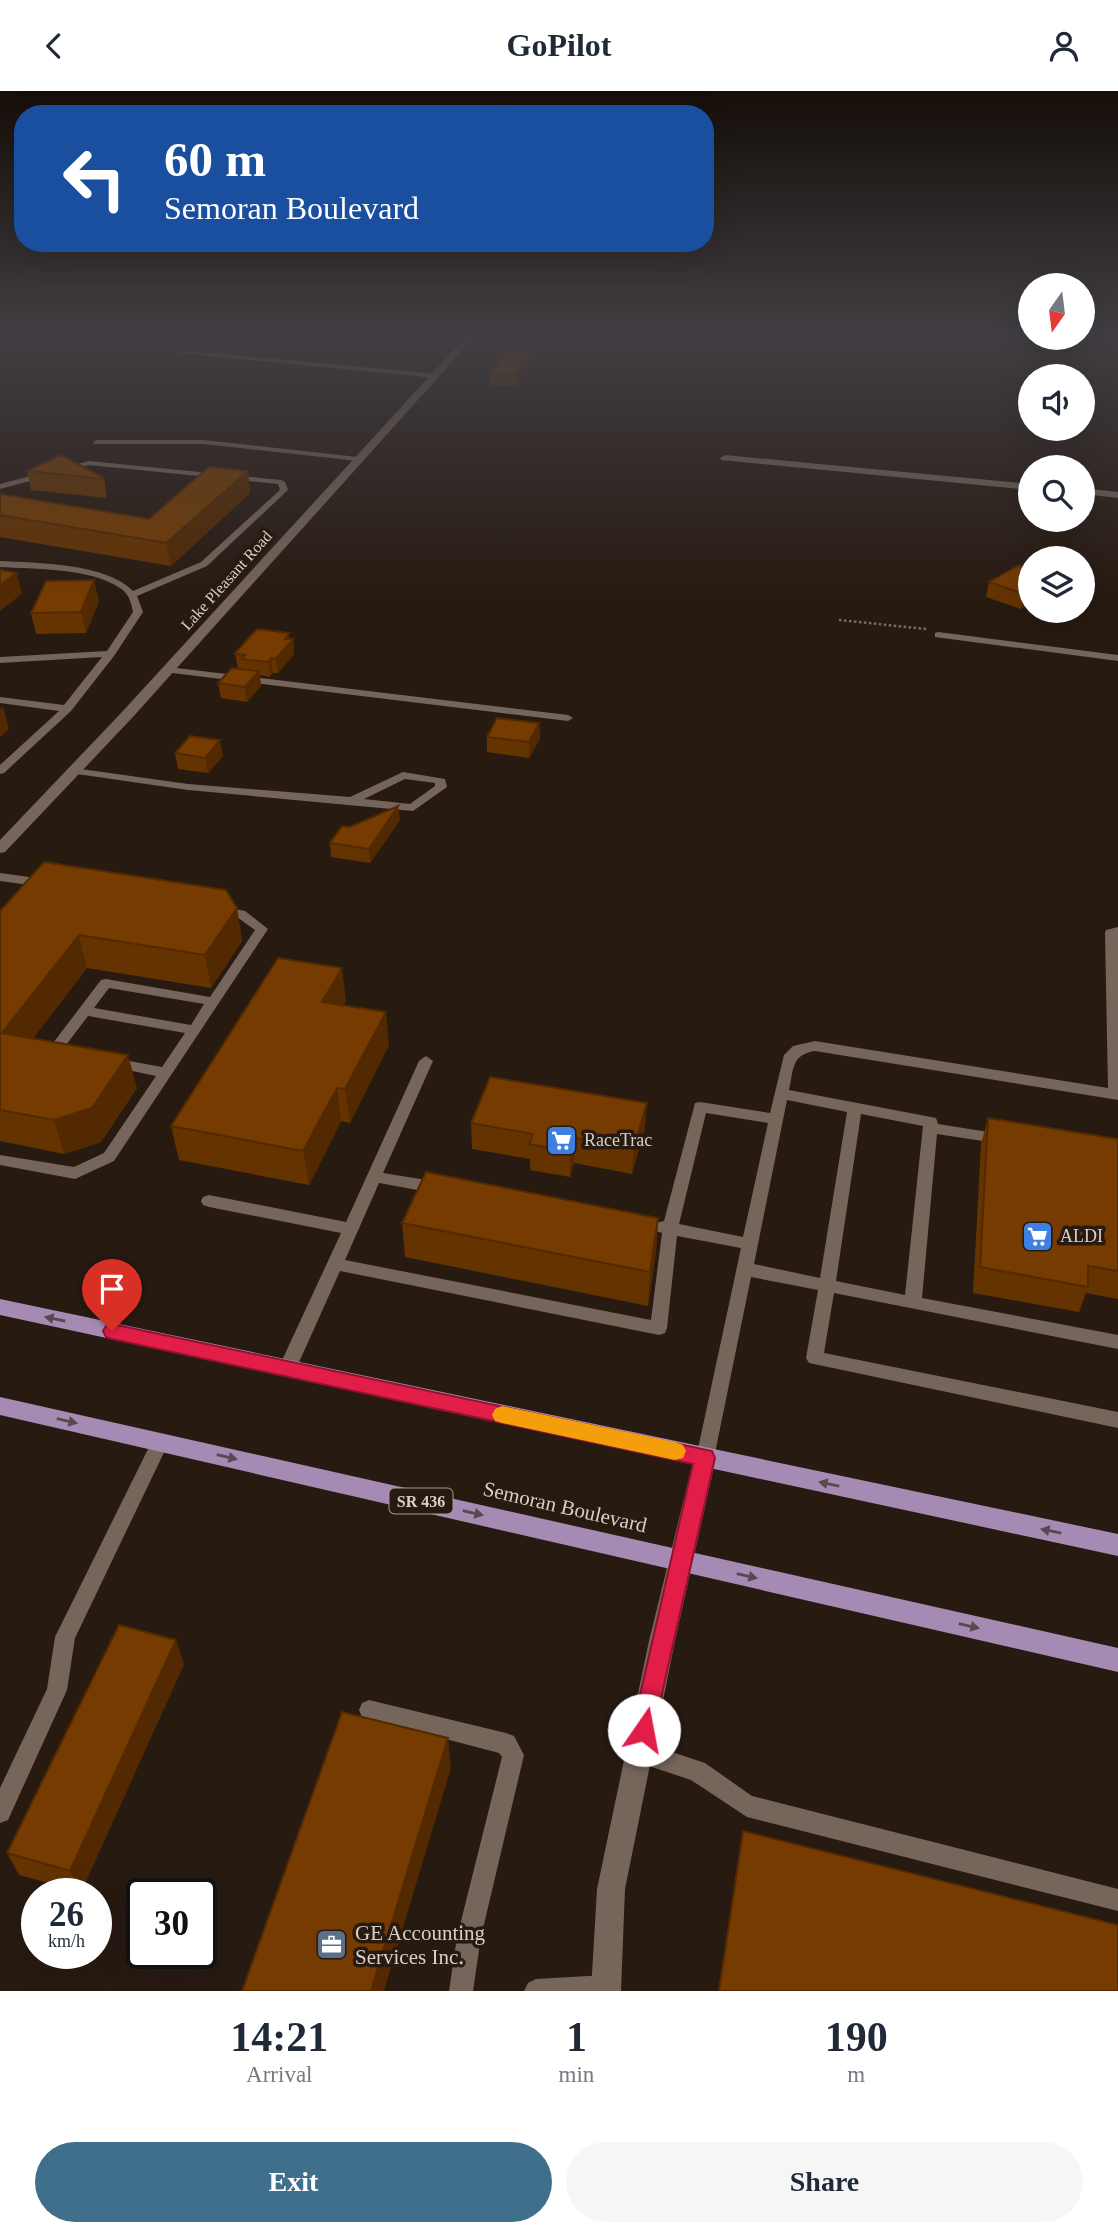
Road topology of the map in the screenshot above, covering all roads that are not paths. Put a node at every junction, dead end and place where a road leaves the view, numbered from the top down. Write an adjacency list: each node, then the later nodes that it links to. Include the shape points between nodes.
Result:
1 (394, 421): 4 (street, Lake Pleasant Road)
2 (97, 442): 4 (lane, via 204,442)
3 (725, 458): 5 (street)
4 (358, 459): 15 (street, Lake Pleasant Road)
5 (1018, 486)
6 (0, 487): 10 (lane, via 89,463 281,482 285,490 204,564)
7 (1095, 492): 8 (street)
8 (1118, 495)
9 (0, 564): 10 (lane, via 114,579)
10 (133, 594): 12 (lane, via 138,611)
11 (938, 635): 13 (lane)
12 (110, 655): 14 (lane); 17 (lane)
13 (1118, 658)
14 (0, 660)
15 (168, 670): 18 (lane); 20 (street, Lake Pleasant Road)
16 (0, 699): 17 (lane)
17 (67, 709): 19 (lane)
18 (568, 718)
19 (0, 771)
20 (74, 771): 21 (lane, via 188,787); 22 (street, Lake Pleasant Road)
21 (352, 801): 21 (lane, via 413,808 441,787 441,781 403,775)
22 (0, 849)
23 (0, 877): 24 (lane, via 29,886)
24 (60, 885)
25 (203, 908): 28 (lane, via 241,914 262,929)
26 (1118, 931): 27 (lane, via 1111,933)
27 (1115, 952): 31 (lane)
28 (215, 1002): 29 (lane, via 106,983); 30 (lane)
29 (85, 1011): 30 (lane); 32 (lane, via 54,1051)
30 (196, 1030): 35 (lane)
31 (1116, 1049): 37 (lane)
32 (79, 1056)
33 (104, 1061): 35 (lane)
34 (426, 1061): 43 (lane)
35 (167, 1073): 42 (lane, via 109,1157 75,1173)
36 (782, 1094): 37 (lane, via 789,1058 798,1049 815,1046); 38 (lane); 39 (lane)
37 (1117, 1095)
38 (855, 1108): 40 (lane, via 931,1122); 52 (lane)
39 (776, 1119): 48 (lane, via 700,1107); 49 (lane)
40 (930, 1128): 41 (lane); 53 (lane)
41 (1023, 1143)
42 (0, 1160)
43 (374, 1177): 44 (lane); 47 (lane)
44 (455, 1191)
45 (209, 1201): 47 (lane)
46 (643, 1224): 48 (lane)
47 (350, 1229): 50 (lane)
48 (670, 1229): 49 (lane); 50 (lane, via 659,1328)
49 (750, 1244): 51 (lane)
50 (335, 1264): 56 (lane)
51 (745, 1269): 52 (lane); 60 (lane)
52 (826, 1285): 53 (lane); 58 (lane, via 815,1358)
53 (913, 1303): 55 (lane)
54 (0, 1307): 56 (main road, one-way to 54)
55 (1118, 1342)
56 (287, 1369): 60 (main road)
57 (0, 1406): 59 (main road, Semoran Boulevard / SR 436, one-way to 59)
58 (1118, 1420)
59 (160, 1443): 62 (main road, Semoran Boulevard / SR 436, one-way to 62); 66 (lane, via 65,1637 57,1690)
60 (705, 1458): 61 (main road, one-way to 60); 62 (street)
61 (1118, 1545)
62 (681, 1560): 63 (main road, Semoran Boulevard / SR 436, one-way to 63); 65 (street)
63 (1118, 1660)
64 (369, 1710): 69 (lane, via 506,1744 513,1755 469,1937)
65 (639, 1752): 67 (lane, via 697,1771 747,1806); 68 (street, via 611,1889)
66 (0, 1812)
67 (1118, 1900)
68 (606, 1989): 70 (lane)
69 (461, 1991)
70 (536, 1991)

